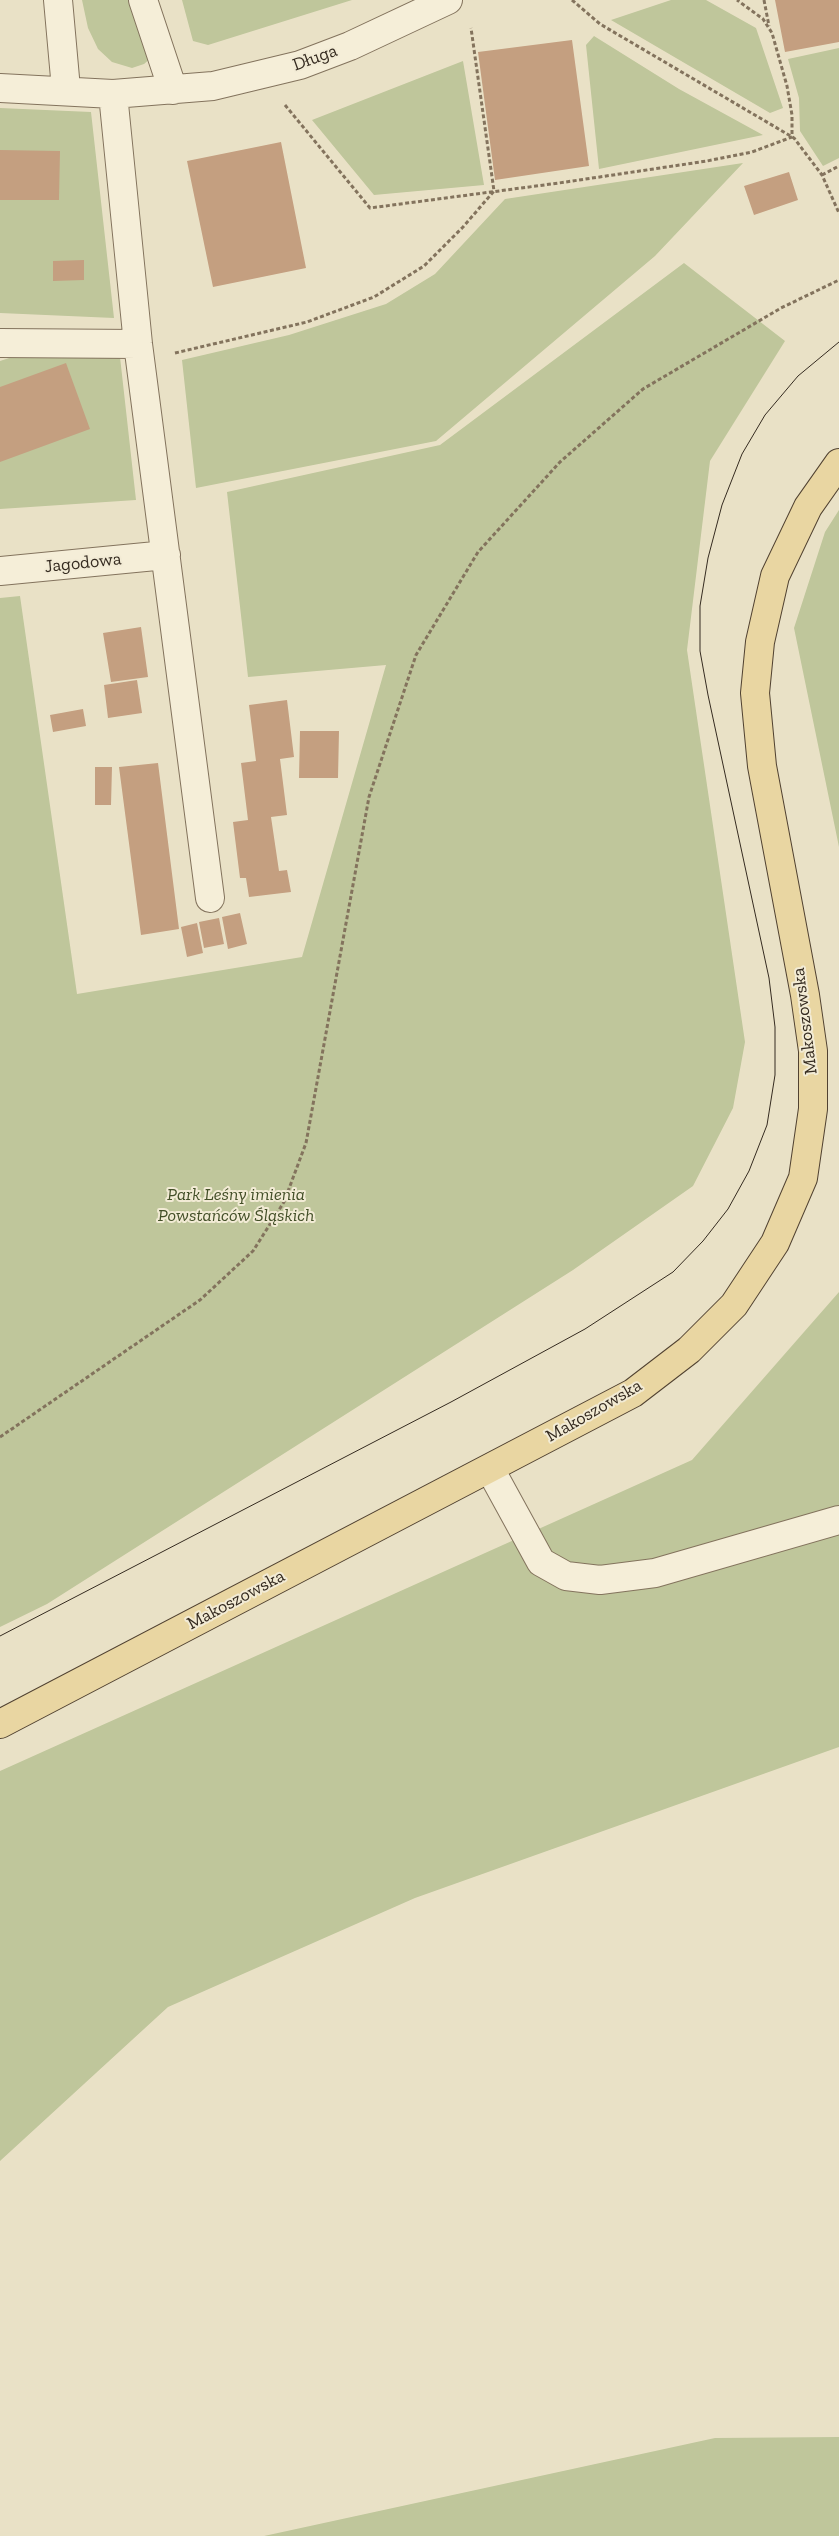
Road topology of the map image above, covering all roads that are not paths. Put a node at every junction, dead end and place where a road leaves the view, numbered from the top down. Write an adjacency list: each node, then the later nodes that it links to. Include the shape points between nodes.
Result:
1 (58, 0): 5 (street)
2 (143, 0): 6 (street)
3 (448, 0): 6 (street, Długa, via 350,46 300,65 213,86)
4 (0, 88): 5 (street, Długa)
5 (66, 89): 7 (street, Długa)
6 (174, 90): 7 (street, Długa)
7 (113, 94): 9 (street)
8 (0, 343): 9 (street)
9 (139, 352): 11 (street)
10 (839, 463): 14 (main road, Makoszowska, via 808,507 775,576 760,642 756,693 762,766 813,1051 813,1109 803,1178 775,1243 734,1305 689,1350 633,1392)
11 (166, 555): 12 (street, Jagodowa); 13 (street)
12 (0, 571)
13 (210, 898)
14 (490, 1469): 15 (street, via 541,1562 566,1576 600,1580 655,1573); 16 (main road, Makoszowska)
15 (839, 1520)
16 (0, 1724)

